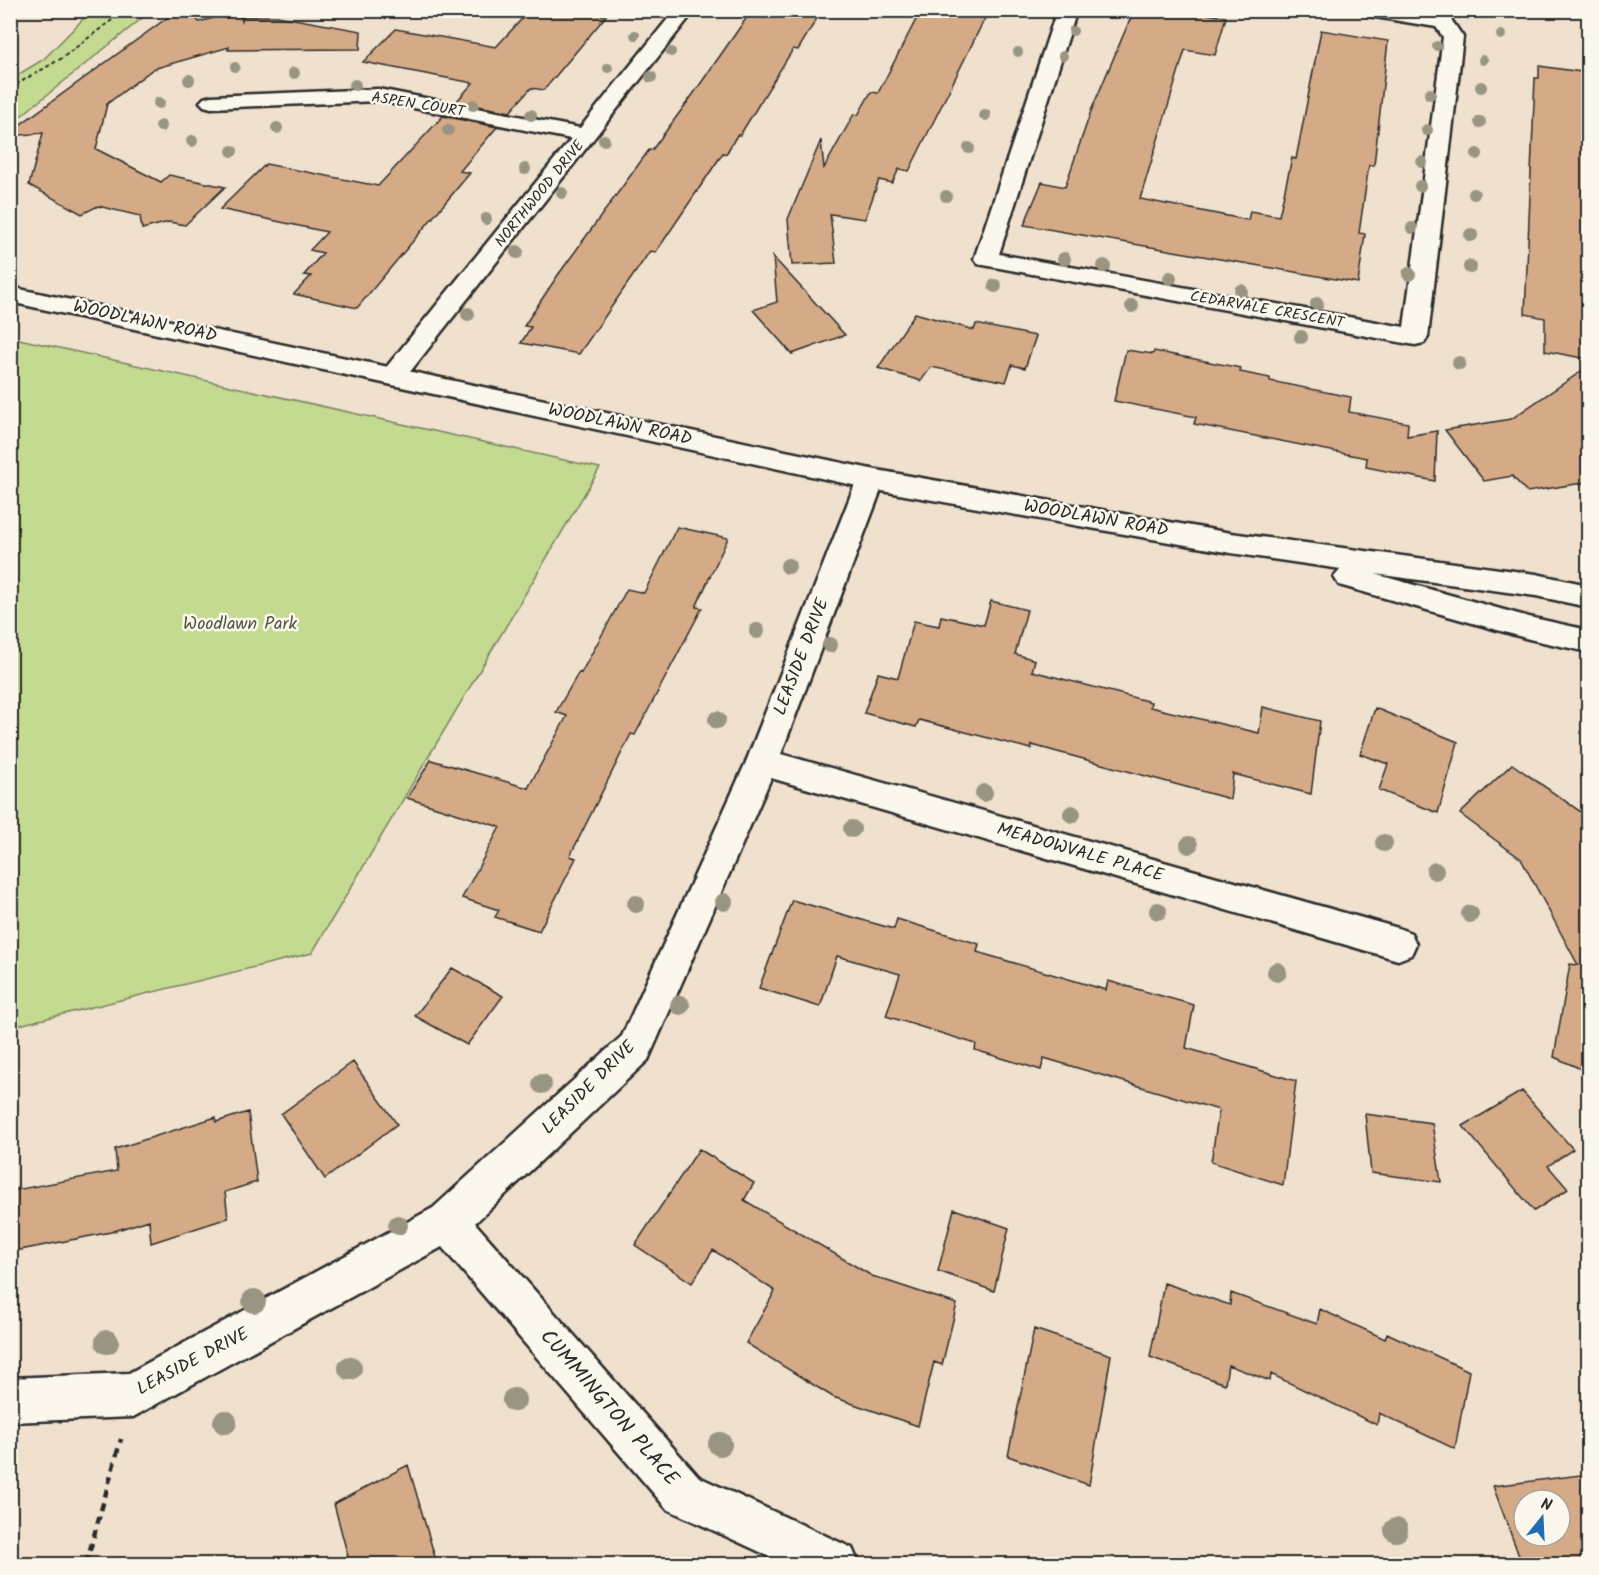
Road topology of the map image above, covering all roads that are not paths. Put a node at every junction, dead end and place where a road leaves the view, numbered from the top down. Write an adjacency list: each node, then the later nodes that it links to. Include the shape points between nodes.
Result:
1 (686, 10): 5 (street, NORTHWOOD DRIVE)
2 (1067, 10): 3 (street, CEDARVALE CRESCENT, via 986,259 1415,337 1453,37 1443,22)
3 (1369, 10)
4 (211, 102): 5 (street, ASPEN COURT, via 378,95)
5 (587, 136): 7 (street, NORTHWOOD DRIVE)
6 (10, 294): 7 (street, WOODLAWN ROAD)
7 (393, 376): 8 (street, WOODLAWN ROAD)
8 (871, 479): 9 (street, WOODLAWN ROAD); 12 (street, LEASIDE DRIVE)
9 (1231, 543): 10 (street, WOODLAWN ROAD, via 1536,585); 11 (street, WOODLAWN ROAD, via 1529,628)
10 (1588, 596)
11 (1588, 641)
12 (762, 762): 13 (street, MEADOWVALE PLACE); 14 (street, LEASIDE DRIVE, via 635,1048)
13 (1398, 944)
14 (447, 1222): 15 (street, LEASIDE DRIVE, via 133,1395); 16 (street, CUMMINGTON PLACE, via 683,1493)
15 (10, 1400)
16 (836, 1564)

